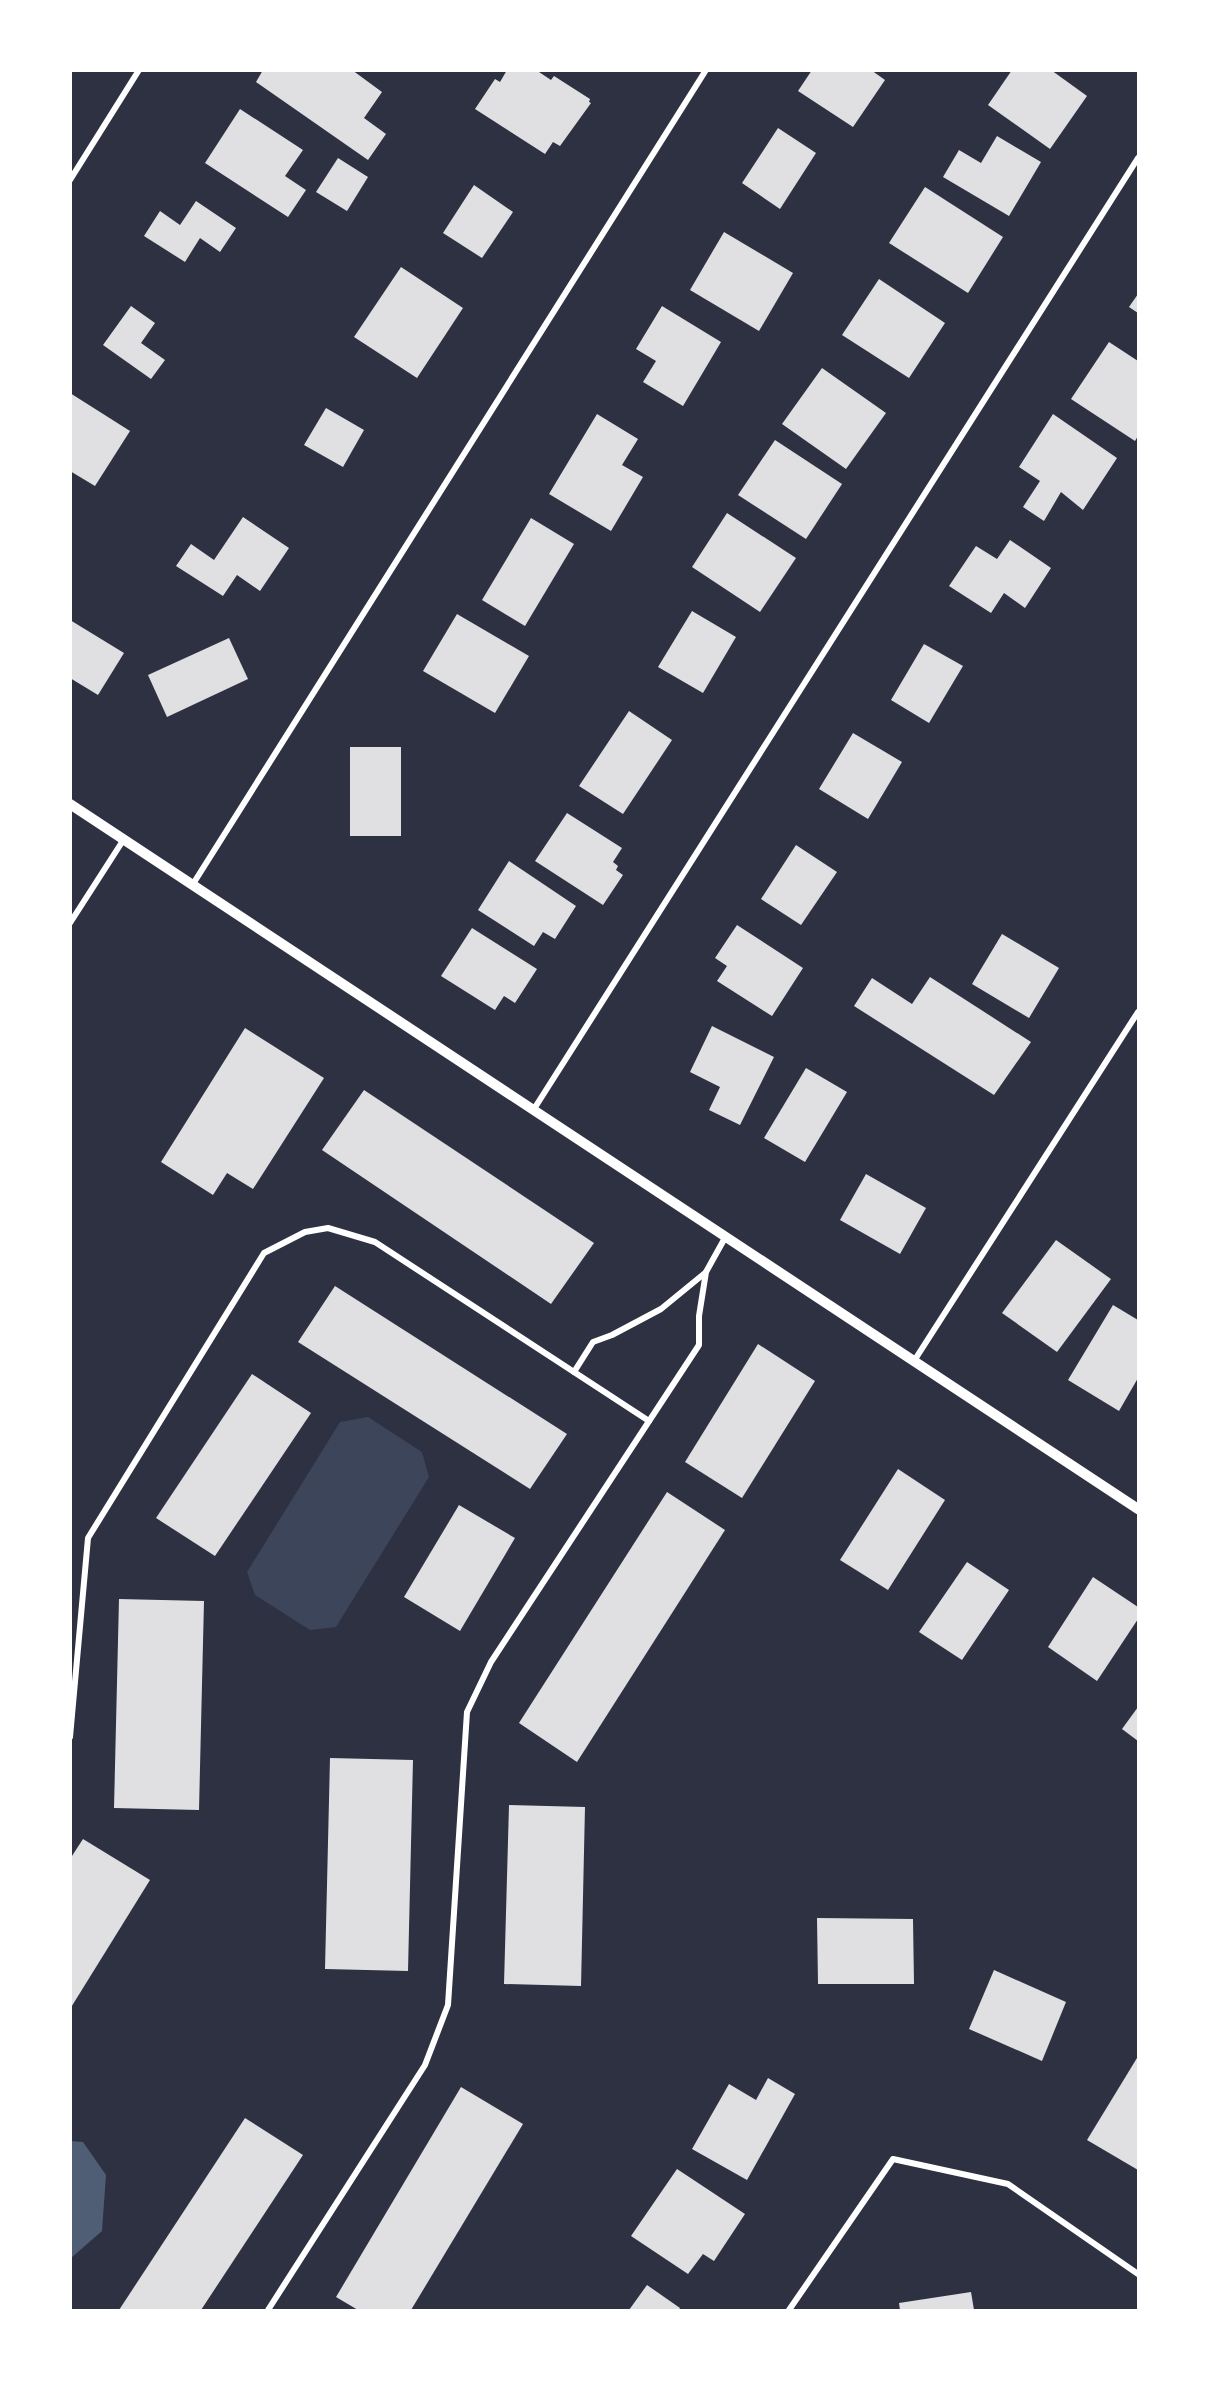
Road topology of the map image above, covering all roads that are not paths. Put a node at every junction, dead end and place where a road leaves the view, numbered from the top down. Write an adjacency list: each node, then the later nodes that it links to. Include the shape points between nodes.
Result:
1 (140, 70): 4 (street)
2 (706, 70): 7 (street)
3 (1138, 158): 10 (street)
4 (70, 180)
5 (70, 804): 6 (street)
6 (124, 838): 7 (street); 8 (street)
7 (193, 884): 10 (street)
8 (70, 923)
9 (1138, 1012): 13 (street)
10 (534, 1109): 11 (street)
11 (726, 1236): 12 (street); 13 (street)
12 (706, 1272): 14 (street, via 661,1309 593,1342); 15 (street, via 699,1345)
13 (914, 1360): 16 (street)
14 (574, 1372): 15 (street); 17 (street, via 375,1242 328,1228 304,1232 264,1253 88,1538)
15 (649, 1421): 19 (street, via 491,1662 467,1712 448,2005 425,2065)
16 (1138, 1509)
17 (70, 1737)
18 (1138, 2274): 20 (street, via 1008,2184 893,2159)
19 (268, 2310)
20 (789, 2310)

